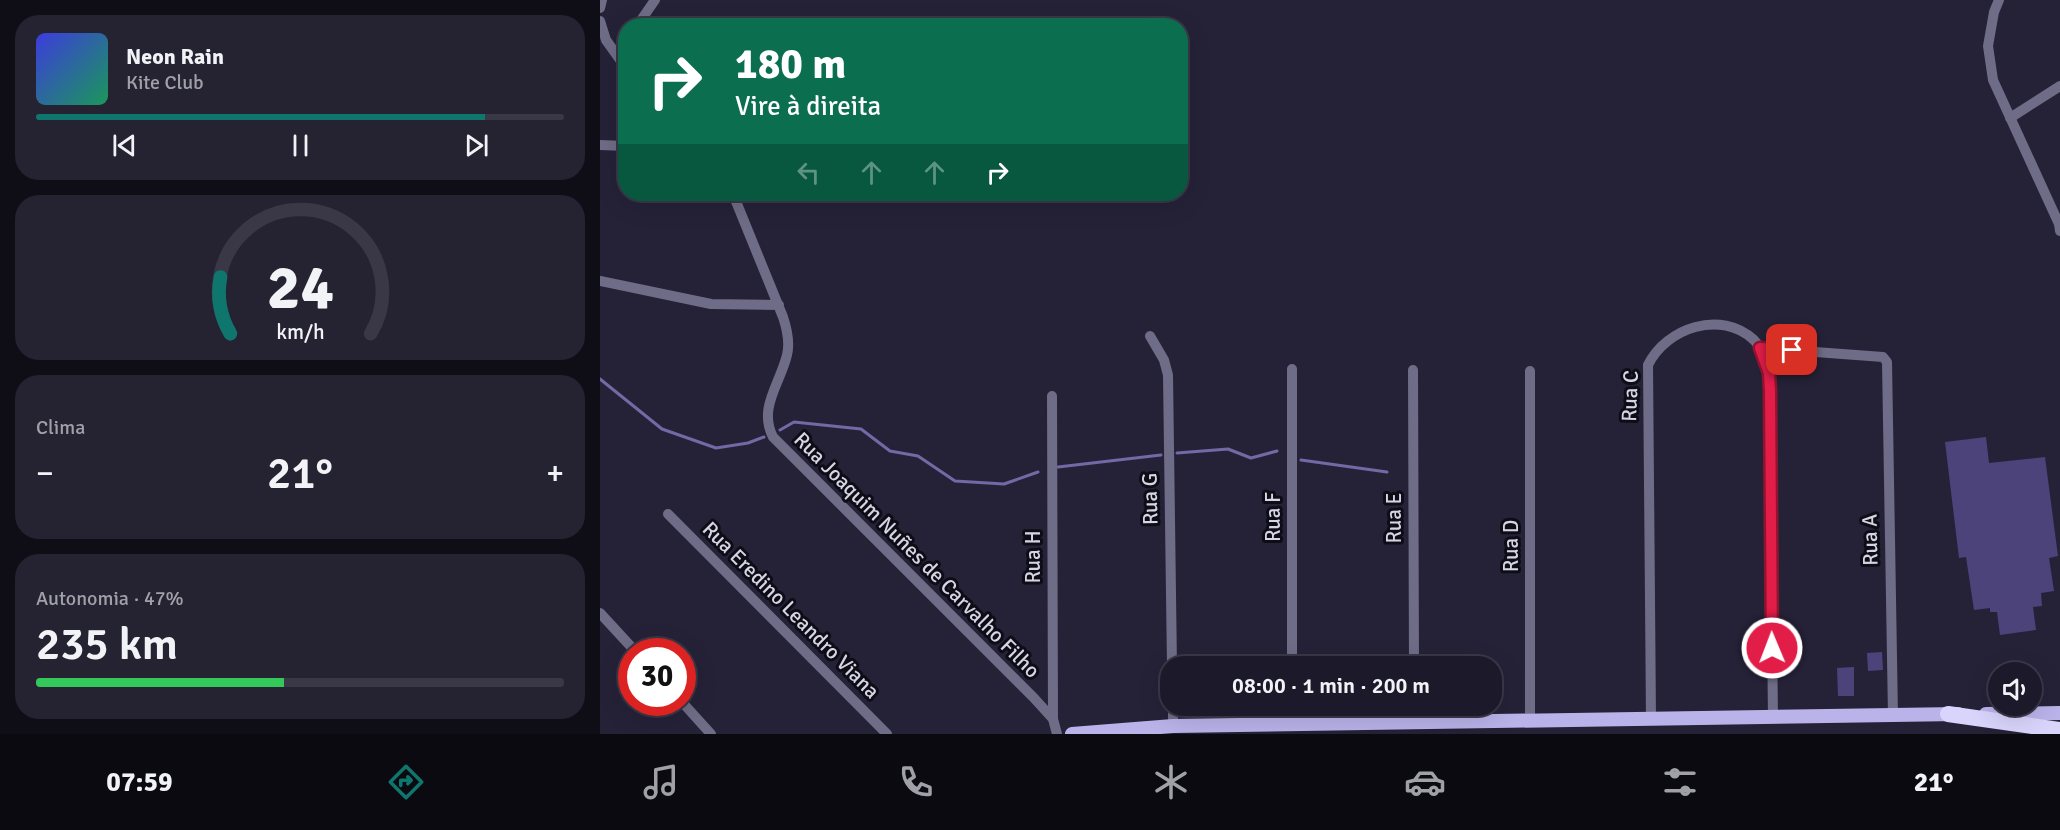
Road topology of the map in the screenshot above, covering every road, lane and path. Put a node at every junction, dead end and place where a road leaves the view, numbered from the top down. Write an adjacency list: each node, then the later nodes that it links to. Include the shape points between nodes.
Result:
1 (602, 0): 4 (street)
2 (655, 0): 5 (street)
3 (1999, 0): 9 (street, via 1990,32 1989,61)
4 (600, 8)
5 (643, 18)
6 (600, 21): 7 (street, via 606,40)
7 (618, 57)
8 (2060, 86): 9 (street)
9 (2010, 118): 13 (street)
10 (600, 145): 11 (street)
11 (618, 146)
12 (736, 201): 16 (street, Rua Joaquim Nuñes de Carvalho Filho)
13 (2060, 224): 14 (street)
14 (2060, 231)
15 (600, 281): 16 (street, via 711,304)
16 (778, 305): 37 (street, Rua Joaquim Nuñes de Carvalho Filho, via 788,353 766,415 773,437)
17 (1150, 336): 26 (street, Rua G, via 1168,375)
18 (1760, 348): 35 (street, Rua A, via 1874,356 1887,362); 36 (street, via 1769,373 1770,391); 38 (street, Rua C, via 1735,329 1697,326 1668,340 1648,365)
19 (1292, 369): 27 (street, Rua F)
20 (1413, 370): 28 (street, Rua E)
21 (1530, 371): 40 (street, Rua D)
22 (1052, 396): 37 (street, Rua H)
23 (668, 514): 45 (street, Rua Eredino Leandro Viana)
24 (600, 613): 25 (street)
25 (623, 638)
26 (1172, 656)
27 (1292, 656)
28 (1414, 656)
29 (2060, 713): 30 (main road)
30 (1948, 714): 35 (main road); 43 (highway)
31 (695, 716): 44 (street)
32 (1173, 716): 42 (street)
33 (1293, 716): 41 (street)
34 (1414, 716): 39 (street)
35 (1893, 716): 36 (main road)
36 (1773, 718): 38 (main road)
37 (1053, 719): 46 (street, Rua Joaquim Nuñes de Carvalho Filho)
38 (1651, 719): 40 (main road)
39 (1414, 721): 40 (main road); 41 (main road)
40 (1530, 721)
41 (1293, 723): 42 (main road)
42 (1173, 726): 47 (main road)
43 (2060, 732): 48 (highway)
44 (711, 734)
45 (887, 734)
46 (1057, 734)
47 (1072, 734)
48 (2036, 734)

